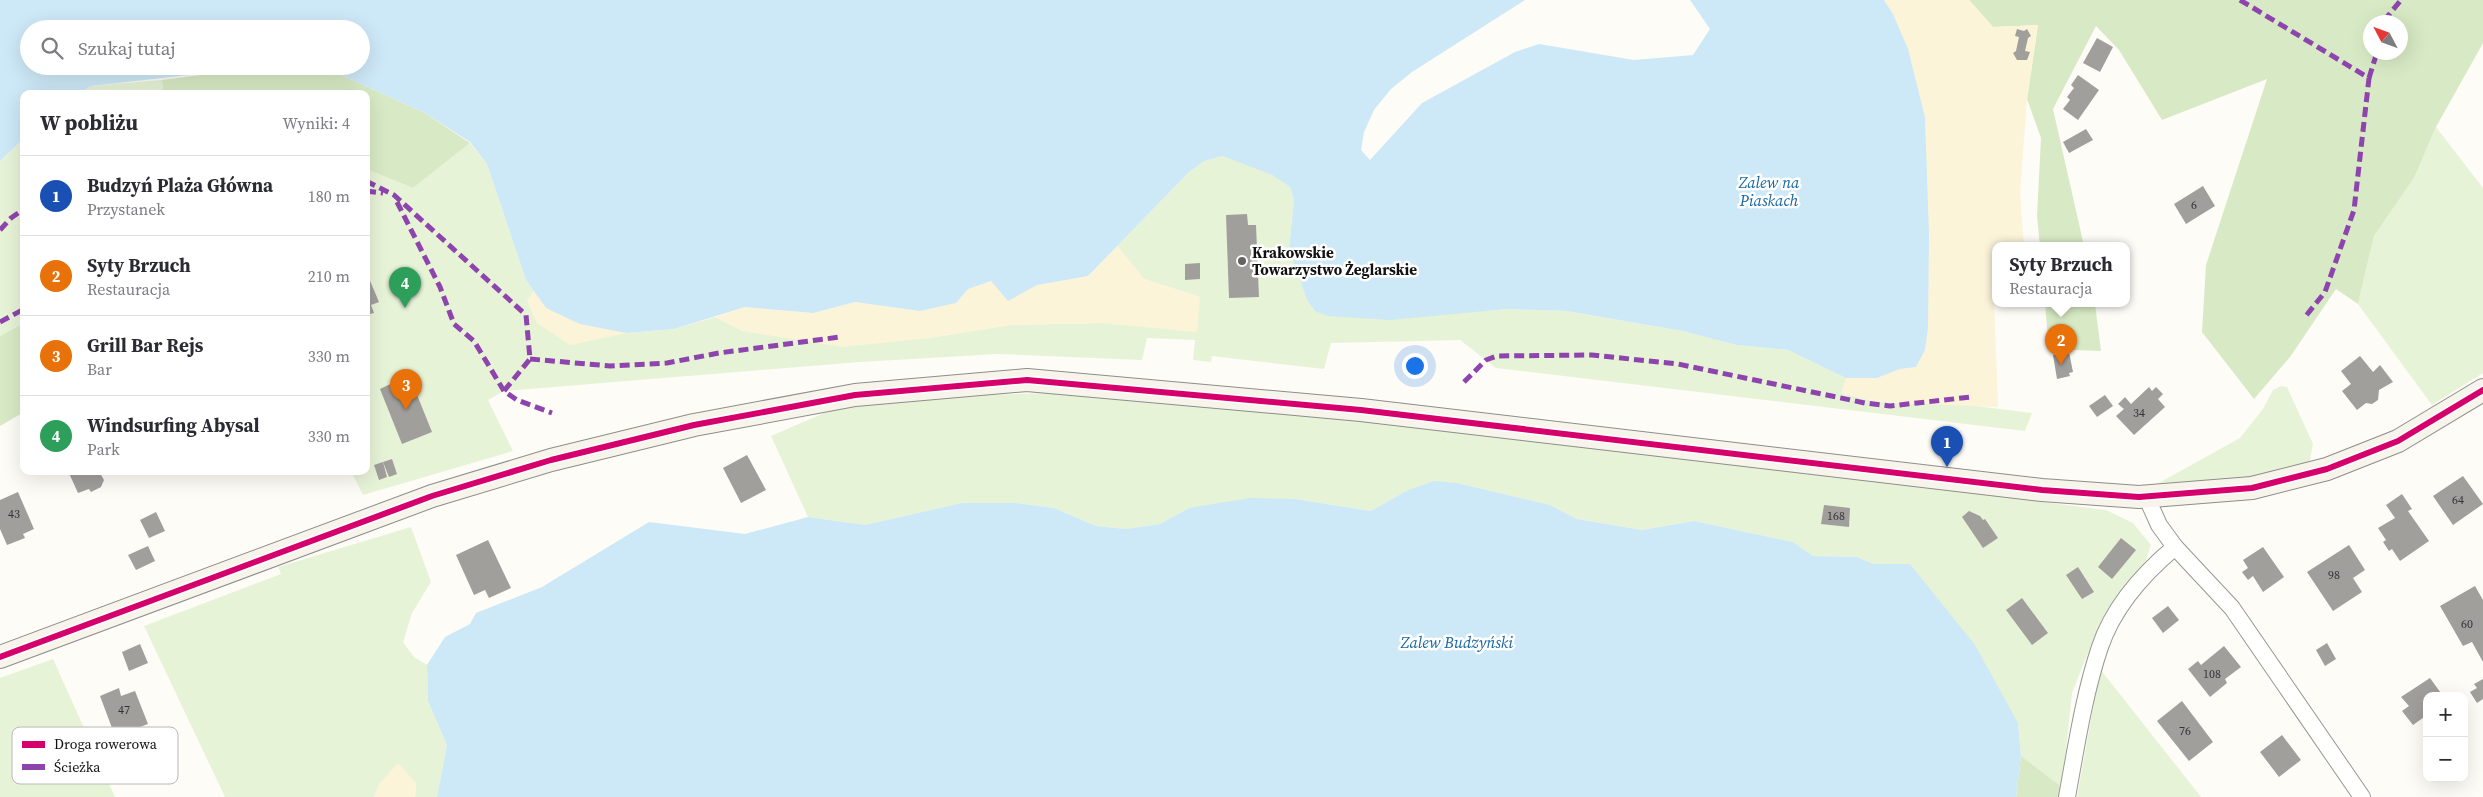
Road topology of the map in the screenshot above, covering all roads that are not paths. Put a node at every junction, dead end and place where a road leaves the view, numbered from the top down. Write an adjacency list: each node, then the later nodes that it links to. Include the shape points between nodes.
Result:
1 (2483, 390): 2 (street, via 2398,441 2327,469 2252,488)
2 (2146, 496): 3 (street, via 2159,525); 4 (street, via 2042,490 1352,409 1027,380 855,395 694,426 551,460 432,496)
3 (2175, 547): 5 (street, via 2150,569 2134,589 2100,647); 6 (street, via 2232,608)
4 (0, 657)
5 (2067, 797)
6 (2362, 797)

